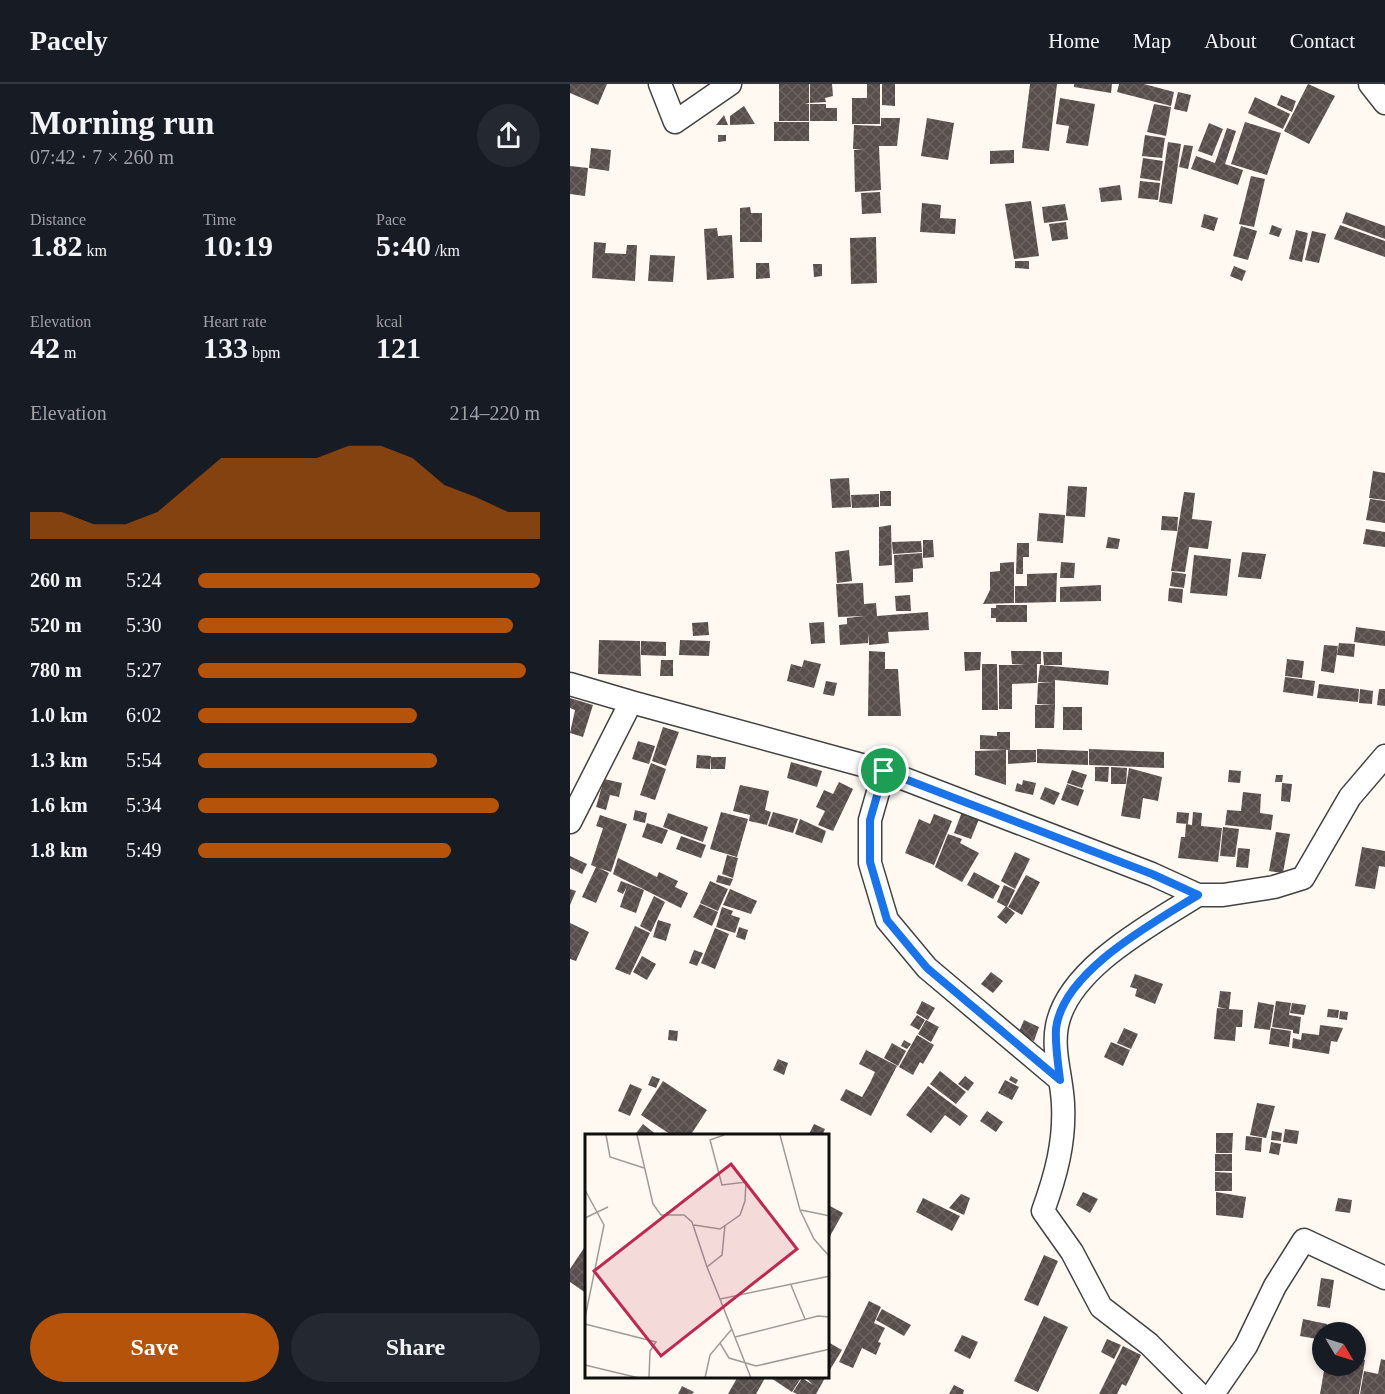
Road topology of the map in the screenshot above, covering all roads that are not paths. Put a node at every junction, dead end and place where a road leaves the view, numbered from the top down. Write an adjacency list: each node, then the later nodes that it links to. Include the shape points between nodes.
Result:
1 (660, 84): 2 (street, via 675,122)
2 (730, 84)
3 (1370, 84): 4 (street)
4 (1385, 103)
5 (570, 684): 6 (street)
6 (631, 702): 8 (street); 9 (street)
7 (1385, 756): 10 (street, via 1350,797 1303,878 1274,887)
8 (884, 771): 10 (street); 11 (street, via 870,820 870,862 887,920 927,968)
9 (570, 822)
10 (1198, 895): 11 (street, via 1145,928 1094,968 1066,999 1056,1027)
11 (1060, 1080): 13 (street, via 1063,1103 1059,1167 1043,1211 1072,1252 1101,1307 1149,1344)
12 (1385, 1278): 14 (street, via 1304,1240 1275,1286 1246,1346)
13 (1199, 1394)
14 (1214, 1394)

